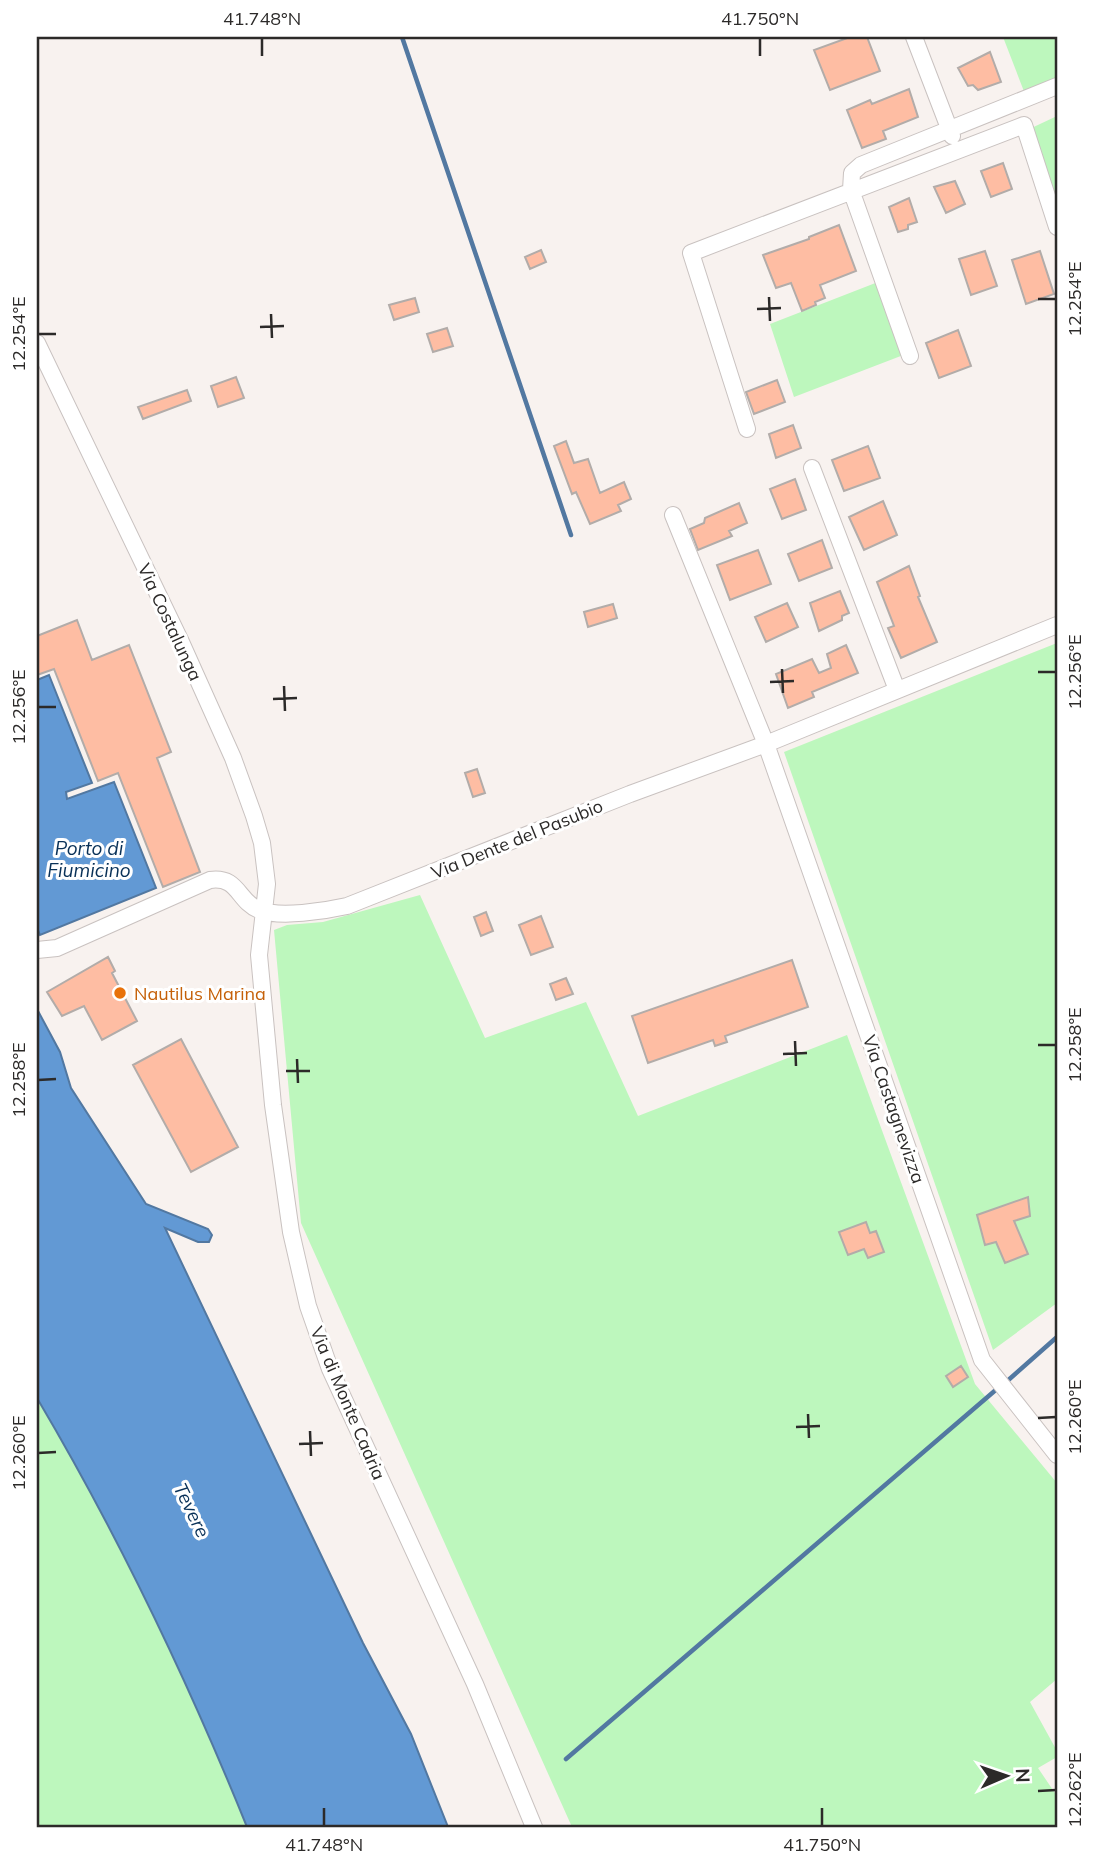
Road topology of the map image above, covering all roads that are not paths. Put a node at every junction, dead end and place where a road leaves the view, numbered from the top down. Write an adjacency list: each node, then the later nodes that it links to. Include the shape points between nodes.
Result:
1 (914, 37): 3 (street)
2 (1057, 86): 3 (street)
3 (949, 128): 4 (street); 5 (street, via 860,165 852,173)
4 (957, 150): 5 (street); 6 (street, via 1024,125)
5 (851, 190): 8 (street); 9 (street, via 691,253)
6 (1057, 227)
7 (37, 344): 15 (street, Via Costalunga, via 233,758 262,843 268,884)
8 (910, 356)
9 (747, 429)
10 (812, 468): 13 (street)
11 (673, 515): 14 (street, Via Castagnevizza)
12 (1057, 625): 13 (street)
13 (897, 690): 14 (street)
14 (765, 744): 15 (street, Via Dente del Pasubio, via 347,906 317,913); 17 (street, Via Castagnevizza, via 982,1360)
15 (265, 911): 16 (street, via 253,906 227,881 210,880 57,948); 18 (street, Via di Monte Cadria, via 259,955 273,1105 291,1232 308,1306 334,1377 475,1684)
16 (37, 950)
17 (1057, 1455)
18 (534, 1827)

